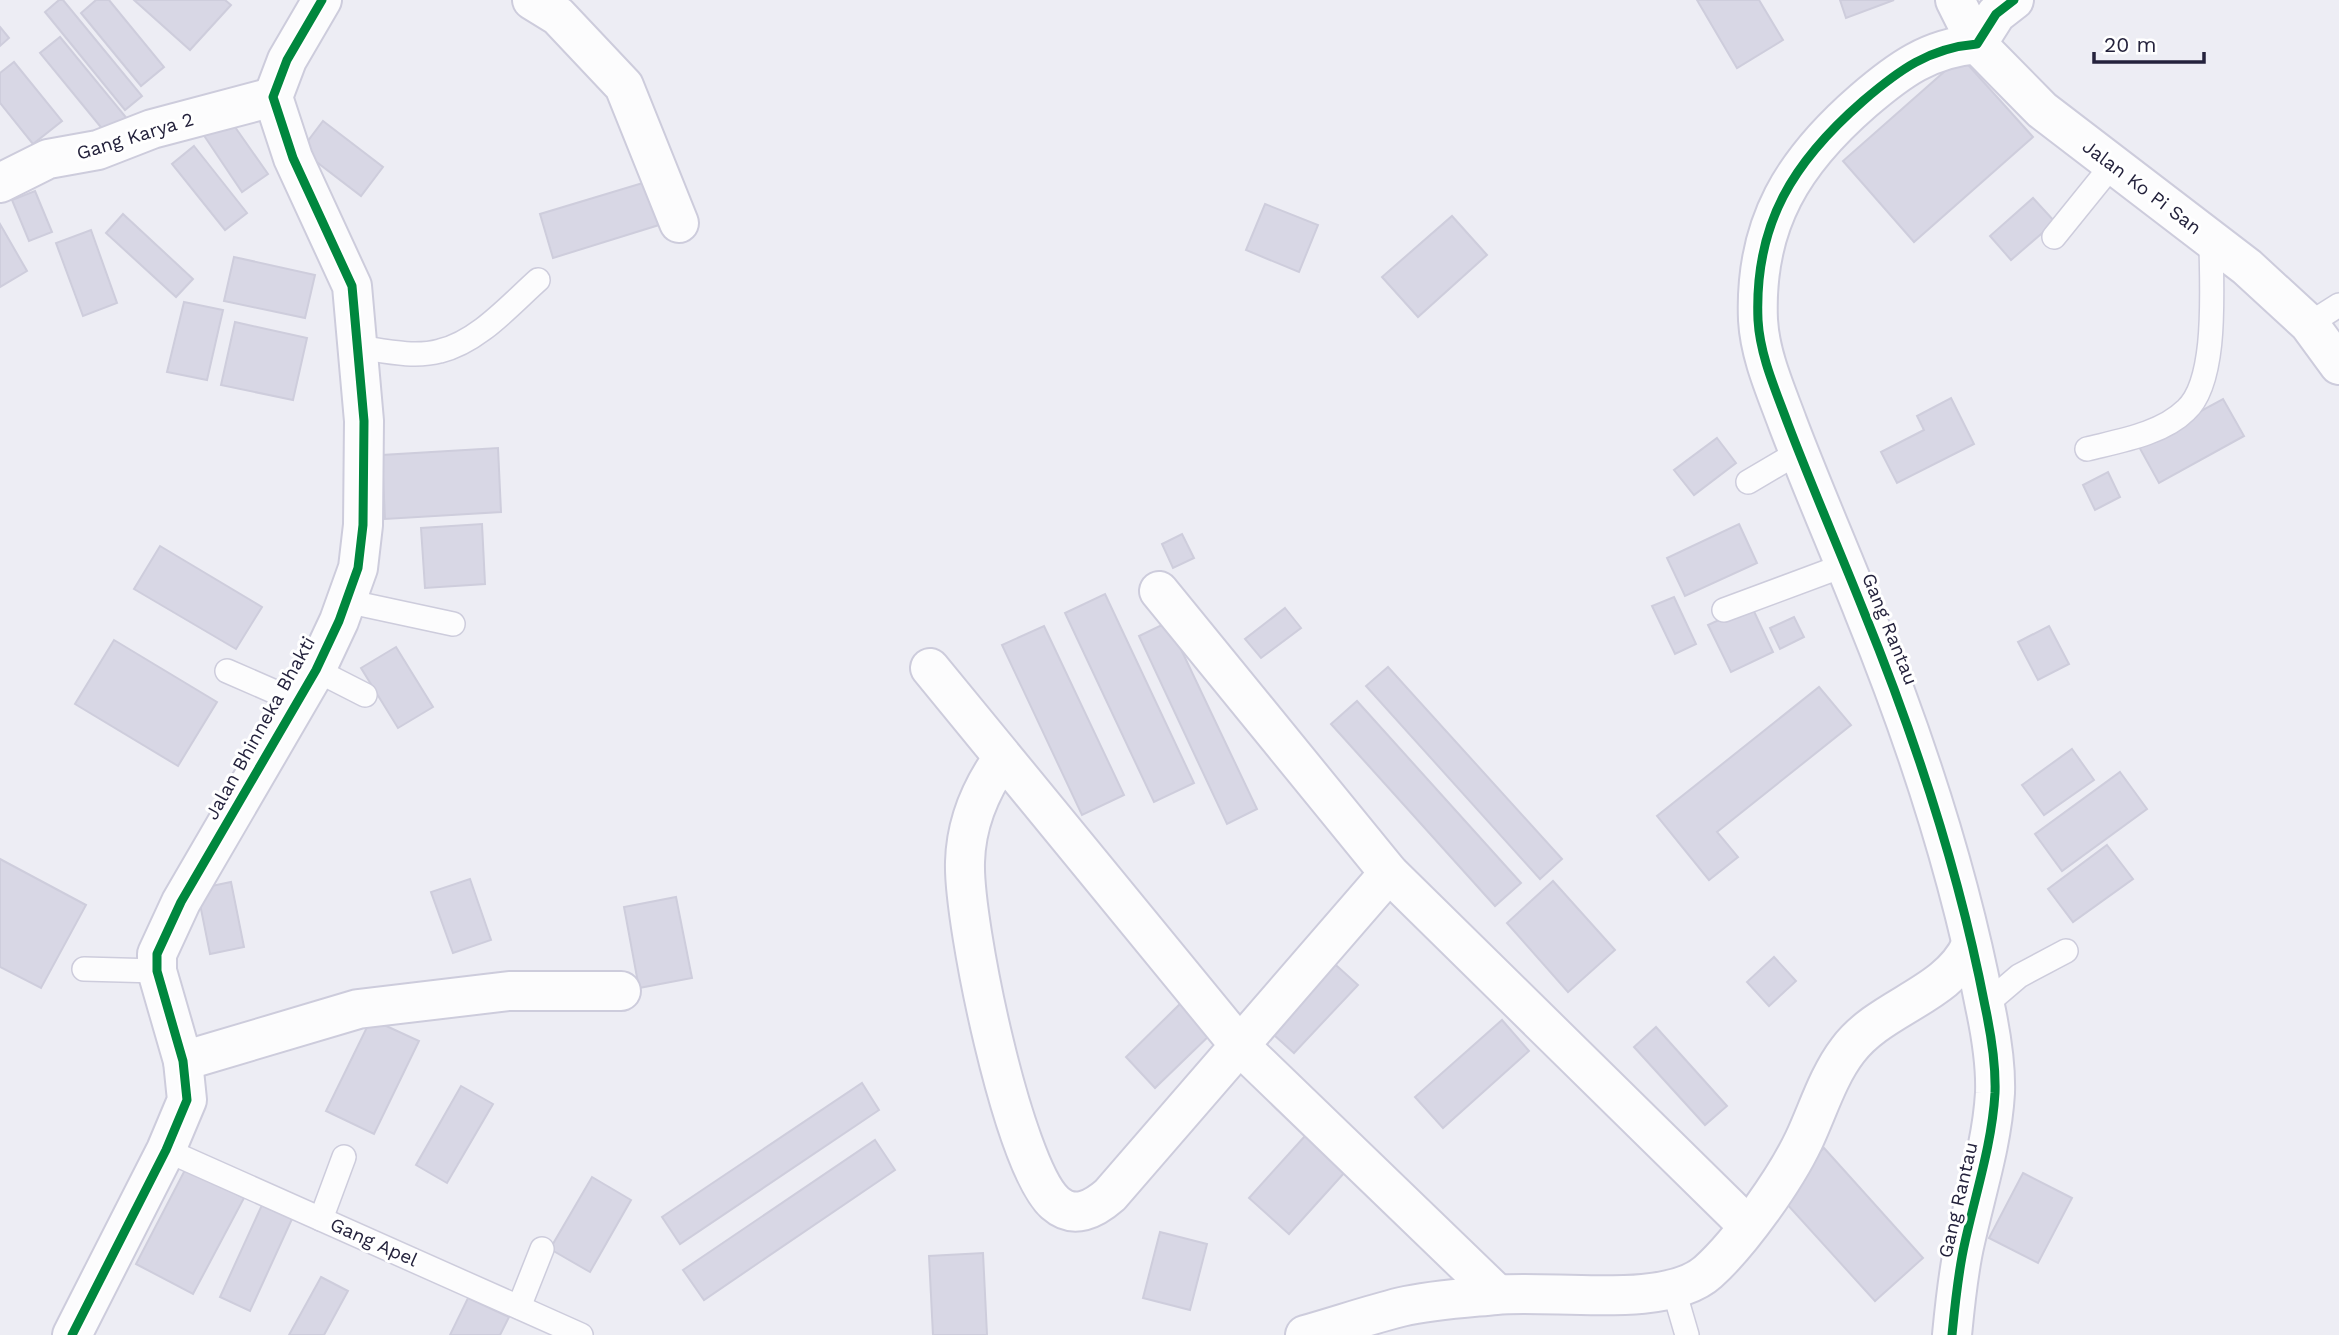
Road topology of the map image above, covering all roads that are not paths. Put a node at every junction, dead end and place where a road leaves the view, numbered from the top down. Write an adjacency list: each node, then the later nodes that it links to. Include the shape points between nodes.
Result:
1 (323, 0): 6 (street, via 287,60)
2 (532, 0): 9 (street, via 558,16 624,86)
3 (1955, 0): 5 (street, Jalan Ko Pi San)
4 (2014, 0): 5 (street, via 1996,14)
5 (1977, 44): 7 (street, Jalan Ko Pi San, via 2042,110); 17 (street, Gang Rantau, via 1933,52 1905,66 1827,132 1783,195 1760,275 1758,323 1765,358)
6 (273, 97): 8 (street, Gang Karya 2, via 152,129 99,150 48,159); 14 (street, Jalan Bhinneka Bhakti, via 293,158 352,286)
7 (2113, 164): 10 (lane); 11 (street, Jalan Ko Pi San)
8 (0, 183)
9 (679, 223)
10 (2054, 237)
11 (2211, 239): 13 (street, Jalan Ko Pi San); 16 (lane, via 2204,382 2187,410 2160,426)
12 (538, 280): 14 (lane, via 483,329 441,351 401,354)
13 (2324, 314): 15 (street, Jalan Ko Pi San)
14 (358, 347): 21 (street, Jalan Bhinneka Bhakti, via 364,421 363,525 358,568)
15 (2339, 365)
16 (2087, 449)
17 (1799, 452): 18 (lane); 19 (street, Gang Rantau)
18 (1748, 482)
19 (1845, 565): 22 (lane); 30 (street, Gang Rantau, via 1919,753)
20 (1158, 591): 29 (street)
21 (346, 601): 23 (lane); 26 (street, Jalan Bhinneka Bhakti)
22 (1724, 610)
23 (453, 624)
24 (930, 668): 28 (street)
25 (227, 671): 26 (lane)
26 (307, 686): 27 (lane); 33 (street, Jalan Bhinneka Bhakti, via 181,902 157,954)
27 (366, 695)
28 (1002, 759): 36 (street); 36 (street, via 982,789 969,828 965,861 969,922 985,1005 1023,1143 1055,1203 1083,1213 1096,1208)
29 (1389, 873): 36 (street); 41 (street)
30 (1971, 945): 35 (street, Gang Rantau); 41 (street, via 1959,966 1942,981 1858,1037 1838,1065 1789,1169)
31 (2066, 951): 35 (lane, via 2019,976)
32 (84, 969): 33 (lane)
33 (157, 971): 37 (street, Jalan Bhinneka Bhakti)
34 (621, 991): 37 (street, via 509,991 358,1009)
35 (1985, 1005): 50 (street, Gang Rantau, via 1995,1090 1990,1137 1964,1244)
36 (1240, 1046): 44 (street)
37 (183, 1061): 38 (street, Jalan Bhinneka Bhakti, via 187,1100)
38 (166, 1150): 40 (lane, Gang Apel); 46 (street, Jalan Bhinneka Bhakti)
39 (344, 1157): 40 (lane)
40 (321, 1219): 45 (lane, Gang Apel)
41 (1747, 1225): 43 (street, via 1707,1273)
42 (542, 1249): 45 (lane)
43 (1673, 1287): 44 (street, via 1617,1296); 49 (lane)
44 (1497, 1294): 48 (street, via 1404,1306)
45 (519, 1307): 47 (lane, Gang Apel)
46 (72, 1335)
47 (581, 1335)
48 (1305, 1335)
49 (1687, 1335)
50 (1952, 1335)

